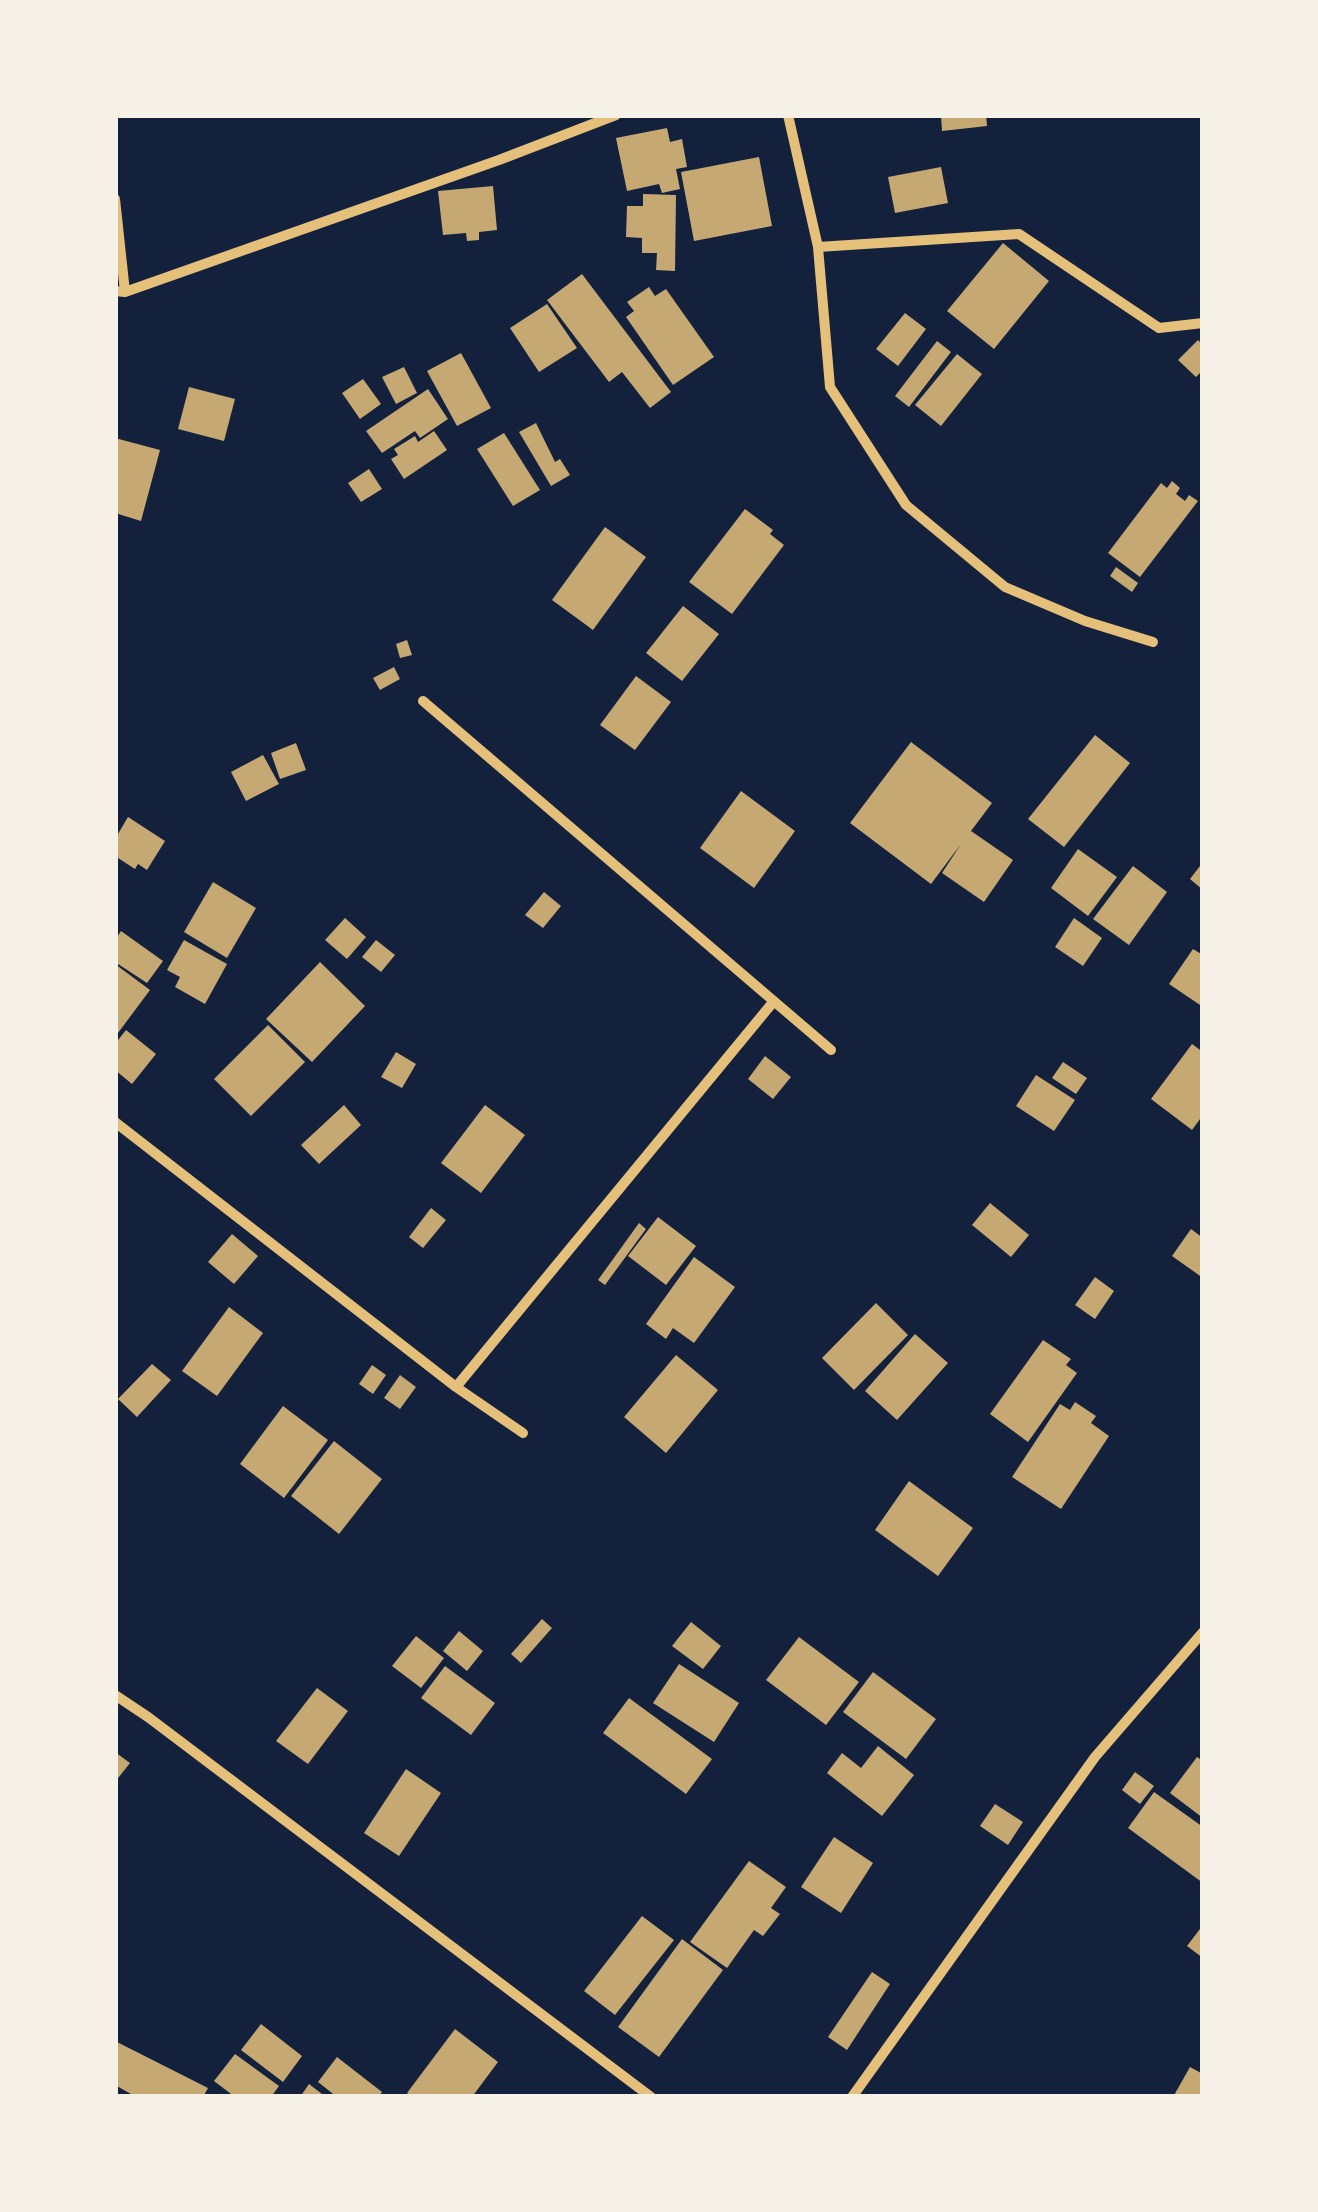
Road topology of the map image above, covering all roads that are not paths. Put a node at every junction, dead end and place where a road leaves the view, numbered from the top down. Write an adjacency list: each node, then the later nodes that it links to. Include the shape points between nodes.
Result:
1 (616, 115): 5 (street)
2 (788, 115): 4 (street)
3 (115, 199): 5 (street)
4 (818, 247): 6 (street, via 1019,234 1159,328); 7 (street, via 830,387 906,505 1005,587)
5 (120, 291)
6 (1203, 323)
7 (1153, 642)
8 (423, 701): 9 (street)
9 (774, 1002): 10 (street); 12 (street)
10 (831, 1050)
11 (115, 1122): 12 (street)
12 (456, 1387): 13 (street)
13 (523, 1432)
14 (1203, 1632): 17 (street, via 1095,1758)
15 (115, 1695): 16 (street)
16 (652, 2097)
17 (852, 2097)

